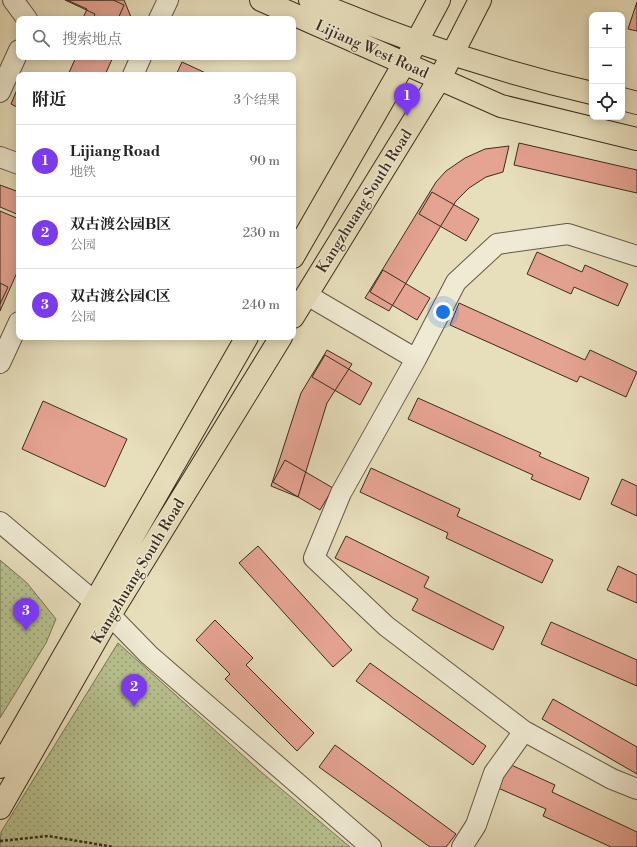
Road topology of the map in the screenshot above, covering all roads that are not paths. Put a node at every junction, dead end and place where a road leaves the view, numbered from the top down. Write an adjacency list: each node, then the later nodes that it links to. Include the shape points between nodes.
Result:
1 (13, 0): 7 (street)
2 (168, 0): 8 (street)
3 (261, 0): 13 (main road, Lijiang West Road)
4 (310, 0): 9 (main road, Lijiang West Road, via 368,25)
5 (439, 0): 9 (main road, Kangzhuang South Road)
6 (480, 0): 10 (main road, Kangzhuang South Road)
7 (25, 16)
8 (160, 16)
9 (417, 41): 10 (main road, Lijiang West Road); 13 (main road, Kangzhuang South Road)
10 (454, 53): 15 (main road, Kangzhuang South Road); 17 (main road, Lijiang West Road, via 530,79)
11 (16, 57): 16 (street)
12 (140, 60): 14 (street)
13 (405, 62): 15 (main road, Lijiang West Road); 23 (main road, Kangzhuang South Road)
14 (134, 72)
15 (440, 78): 20 (main road, Lijiang West Road, via 501,106); 25 (main road, Kangzhuang South Road)
16 (0, 92)
17 (589, 92)
18 (625, 100): 19 (main road)
19 (637, 103)
20 (637, 139)
21 (0, 157): 22 (street)
22 (16, 163)
23 (296, 252)
24 (637, 256): 30 (street, via 568,234 497,244 456,282)
25 (307, 295): 26 (main road, Kangzhuang South Road); 30 (street)
26 (296, 312)
27 (16, 328): 31 (street)
28 (245, 340): 33 (main road, Kangzhuang South Road)
29 (279, 340): 33 (main road, Kangzhuang South Road)
30 (416, 359): 34 (street, via 341,493 314,558 386,626)
31 (0, 363)
32 (0, 522): 33 (street)
33 (102, 609): 35 (main road, Kangzhuang South Road); 37 (main road, Kangzhuang South Road); 38 (street, via 166,670)
34 (524, 732): 36 (street, via 612,779); 39 (street, via 494,773 476,825)
35 (0, 767)
36 (637, 789)
37 (0, 808)
38 (371, 847)
39 (462, 847)

